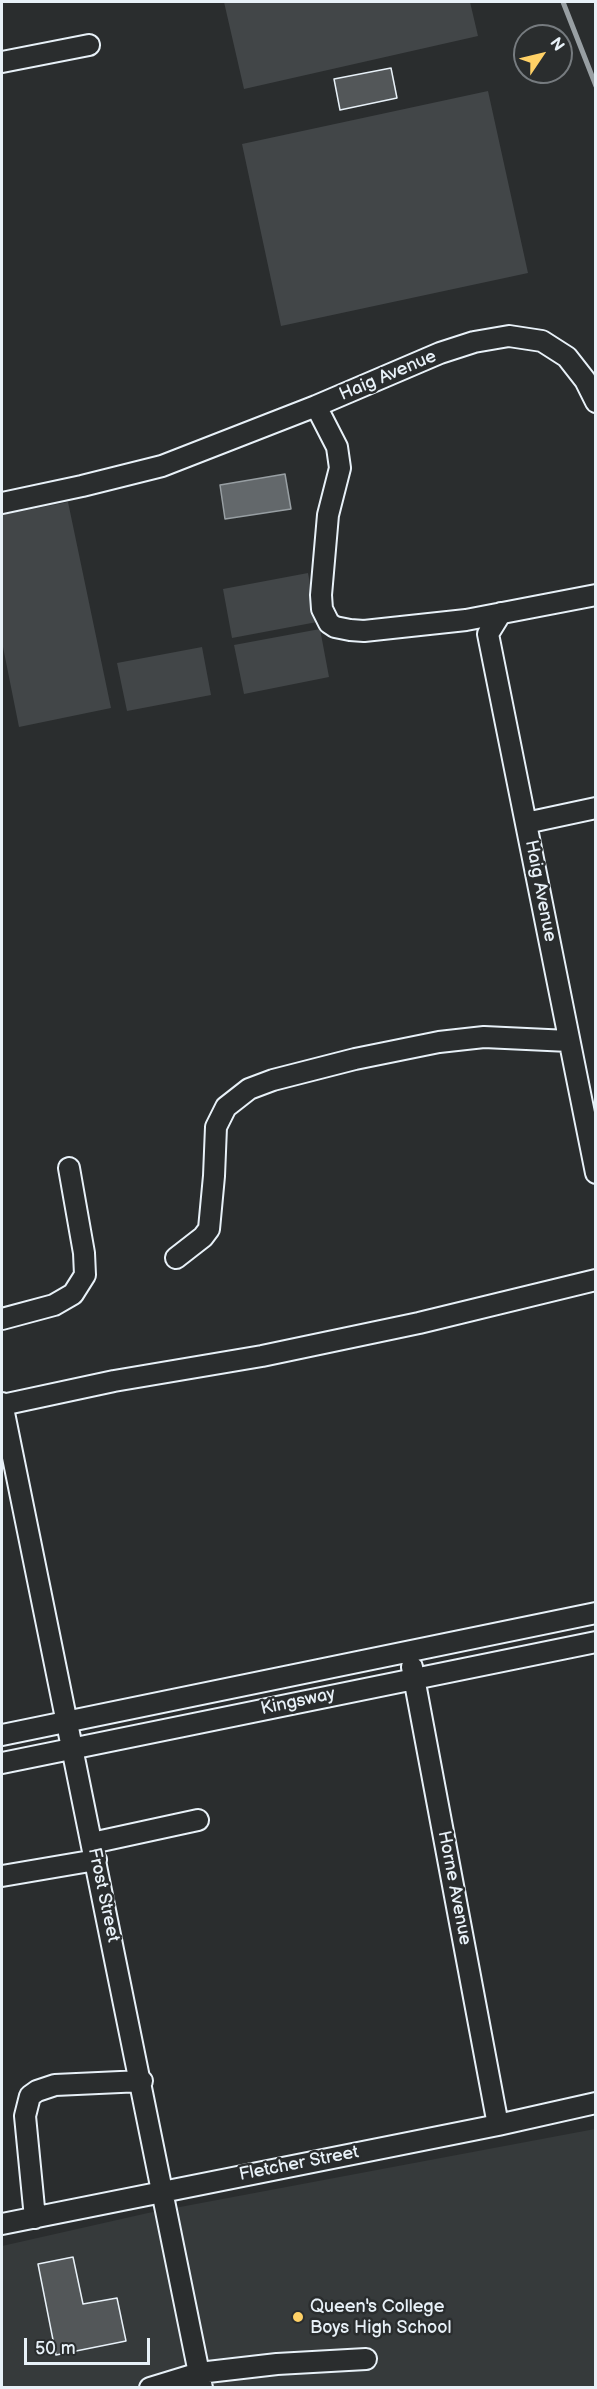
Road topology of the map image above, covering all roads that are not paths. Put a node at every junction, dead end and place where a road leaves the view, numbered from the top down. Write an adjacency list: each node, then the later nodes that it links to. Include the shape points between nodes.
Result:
1 (89, 45): 2 (street)
2 (2, 62)
3 (596, 402): 4 (street, Haig Avenue, via 567,357 542,341 509,336 441,353)
4 (316, 406): 5 (street, Haig Avenue, via 162,466); 8 (street, via 337,447 340,468 328,515 321,595 329,623 364,631)
5 (2, 503)
6 (596, 595): 7 (street)
7 (501, 613): 8 (street); 9 (street)
8 (466, 620): 9 (street)
9 (488, 634): 11 (street, Haig Avenue)
10 (596, 808): 11 (street)
11 (526, 823): 12 (street, Haig Avenue)
12 (569, 1041): 13 (street, Haig Avenue); 16 (street, via 484,1037 439,1042 354,1059 249,1089 226,1107 216,1127 209,1229)
13 (587, 1084): 15 (street, Haig Avenue)
14 (69, 1168): 18 (street, via 85,1275 73,1294 54,1305)
15 (596, 1173)
16 (176, 1258)
17 (596, 1280): 19 (street, via 296,1349)
18 (2, 1319)
19 (2, 1404): 24 (street, Frost Street)
20 (596, 1613): 22 (street, Kingsway)
21 (596, 1642): 23 (street, Kingsway)
22 (408, 1652): 23 (street, Horne Avenue); 24 (street, Kingsway)
23 (414, 1678): 26 (street, Kingsway); 33 (street, Horne Avenue)
24 (66, 1720): 25 (street, Kingsway); 26 (street, Frost Street)
25 (2, 1734)
26 (73, 1748): 27 (street, Kingsway); 29 (street, Frost Street)
27 (2, 1763)
28 (198, 1820): 29 (street)
29 (94, 1852): 30 (street); 31 (street, Frost Street)
30 (2, 1876)
31 (141, 2081): 34 (street, Frost Street); 35 (street, via 55,2085 30,2097 25,2116)
32 (596, 2103): 33 (street, Fletcher Street)
33 (498, 2125): 34 (street, Fletcher Street)
34 (164, 2191): 35 (street, Fletcher Street); 38 (street, Frost Street)
35 (35, 2217): 36 (street, Fletcher Street)
36 (2, 2224)
37 (366, 2359): 38 (street, via 277,2364)
38 (201, 2380): 39 (street)
39 (150, 2388)

